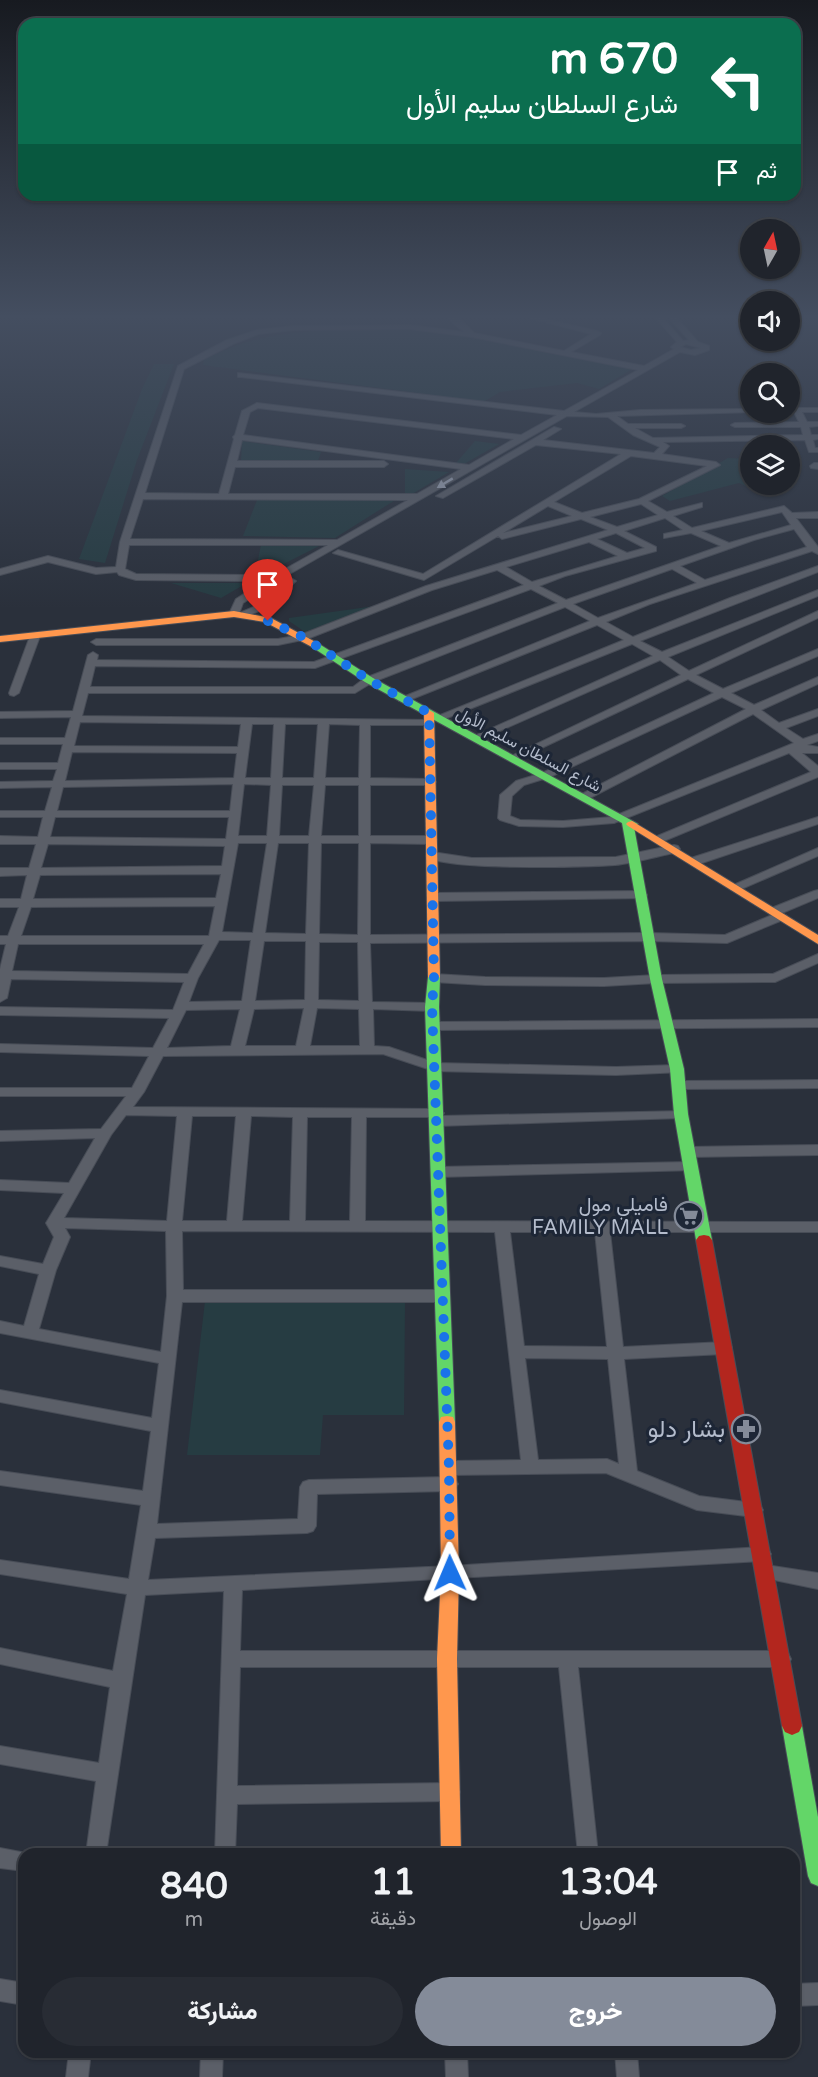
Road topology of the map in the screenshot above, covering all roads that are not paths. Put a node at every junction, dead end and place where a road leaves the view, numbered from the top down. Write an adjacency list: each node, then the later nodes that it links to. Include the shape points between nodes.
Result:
1 (165, 415): 30 (street)
2 (245, 415): 15 (street)
3 (278, 415): 20 (street)
4 (337, 415): 17 (street)
5 (564, 415): 17 (street)
6 (580, 415): 8 (street); 19 (street)
7 (618, 415): 8 (street)
8 (610, 416): 13 (street)
9 (800, 419): 10 (street)
10 (804, 424): 11 (street); 12 (street); 16 (street)
11 (818, 424)
12 (735, 425)
13 (624, 426): 14 (street); 18 (street)
14 (681, 426)
15 (237, 437): 22 (street); 26 (street)
16 (813, 437): 18 (street); 23 (street, via 812,450)
17 (522, 438): 20 (street)
18 (650, 440): 25 (street, via 665,446)
19 (535, 442): 21 (street); 24 (street)
20 (511, 444): 21 (street); 29 (street)
21 (524, 449): 53 (street)
22 (329, 450): 27 (street); 28 (street)
23 (818, 450)
24 (628, 454): 25 (street); 34 (street)
25 (656, 456): 33 (street, via 716,465)
26 (230, 464): 27 (street); 31 (street)
27 (326, 464): 28 (street)
28 (438, 464): 29 (street)
29 (469, 468): 32 (street, one-way to 32)
30 (140, 496): 31 (street); 48 (street)
31 (223, 496): 32 (street)
32 (420, 497): 46 (street)
33 (642, 501): 36 (street); 37 (street)
34 (548, 503): 37 (street); 47 (street)
35 (699, 505): 36 (street)
36 (666, 514): 41 (street); 42 (street)
37 (581, 516): 41 (street); 47 (street)
38 (790, 516): 39 (street); 40 (street); 42 (street, via 784,509)
39 (818, 516)
40 (796, 526): 44 (street); 49 (street)
41 (616, 530): 45 (street); 50 (street)
42 (691, 530): 49 (street); 50 (street, via 667,536 678,542)
43 (818, 535): 44 (street)
44 (804, 536): 51 (street)
45 (590, 539): 54 (street); 55 (street)
46 (342, 541): 48 (street); 64 (street)
47 (485, 541): 53 (street, via 424,578)
48 (125, 542): 60 (street)
49 (729, 546): 58 (street)
50 (653, 549): 52 (street)
51 (816, 549): 65 (street)
52 (642, 551): 55 (street); 58 (street)
53 (338, 553): 66 (street)
54 (545, 553): 56 (street); 59 (street)
55 (626, 556): 62 (street)
56 (555, 559)
57 (565, 565): 62 (street)
58 (671, 566): 65 (street); 69 (street)
59 (500, 568): 67 (street); 75 (street, via 429,588)
60 (120, 569): 63 (street, via 96,571 48,559); 64 (street, via 122,573 146,577)
61 (818, 569): 77 (street)
62 (575, 570): 67 (street)
63 (0, 572)
64 (271, 580): 66 (street); 70 (street, via 238,601)
65 (704, 583): 72 (street)
66 (285, 584): 70 (street, via 263,606)
67 (530, 585): 69 (street); 81 (street)
68 (818, 592): 80 (street)
69 (565, 604): 72 (street); 84 (street)
70 (239, 614): 73 (street, شارع السلطان سليم الأول); 75 (street, شارع السلطان سليم الأول, via 268,621)
71 (818, 614): 83 (street)
72 (596, 621): 77 (street); 89 (street)
73 (100, 628): 74 (street, شارع السلطان سليم الأول); 78 (street)
74 (35, 636): 76 (street, شارع السلطان سليم الأول); 87 (street)
75 (303, 637): 78 (street, via 278,642); 81 (street, شارع السلطان سليم الأول)
76 (0, 639)
77 (632, 641): 80 (street); 94 (street)
78 (96, 642): 82 (street)
79 (818, 652): 88 (street)
80 (662, 656): 83 (street); 101 (street)
81 (336, 659): 82 (street, via 315,665); 84 (street, شارع السلطان سليم الأول)
82 (91, 663): 86 (street)
83 (688, 675): 88 (street); 107 (street)
84 (369, 680): 86 (street, via 355,690); 89 (street, شارع السلطان سليم الأول)
85 (818, 680): 90 (street)
86 (84, 690): 93 (street)
87 (14, 693)
88 (722, 693): 90 (street); 111 (street)
89 (403, 699): 94 (street, شارع السلطان سليم الأول)
90 (754, 709): 99 (street); 119 (street)
91 (818, 712): 99 (street)
92 (0, 715): 93 (street)
93 (76, 716): 95 (street); 103 (street)
94 (432, 718): 98 (street); 101 (street, شارع السلطان سليم الأول); 116 (street)
95 (247, 720): 96 (street); 105 (street)
96 (280, 720): 97 (street); 113 (street)
97 (324, 720): 98 (street); 114 (street)
98 (365, 721): 115 (street)
99 (778, 727): 104 (street)
100 (818, 736): 104 (street)
101 (475, 738): 107 (street, شارع السلطان سليم الأول)
102 (0, 741): 103 (street)
103 (68, 745): 105 (street); 109 (street)
104 (797, 748): 106 (street); 110 (street); 123 (street)
105 (242, 750): 112 (street)
106 (818, 750)
107 (512, 758): 111 (street, شارع السلطان سليم الأول)
108 (0, 766): 109 (street)
109 (63, 766): 117 (street)
110 (818, 773): 128 (street)
111 (546, 775): 119 (street, شارع السلطان سليم الأول); 123 (street, via 520,783 506,795 504,819 563,824)
112 (238, 781): 113 (street); 117 (street); 121 (street)
113 (276, 781): 114 (street); 125 (street)
114 (318, 782): 115 (street); 126 (street)
115 (366, 782): 116 (street); 127 (street)
116 (430, 782): 131 (street)
117 (58, 785): 118 (street); 122 (street)
118 (0, 786)
119 (584, 796): 123 (street, شارع السلطان سليم الأول)
120 (0, 814): 122 (street)
121 (234, 814): 122 (street); 132 (street)
122 (49, 815): 130 (street)
123 (624, 819): 128 (street, شارع السلطان سليم الأول); 136 (street)
124 (818, 820): 137 (street)
125 (273, 839): 126 (street); 132 (street); 153 (street)
126 (315, 839): 127 (street); 149 (street)
127 (366, 839): 131 (street); 150 (street)
128 (658, 839): 133 (street, شارع السلطان سليم الأول)
129 (0, 840): 130 (street)
130 (43, 840): 132 (street); 140 (street)
131 (431, 840): 135 (street)
132 (232, 841): 138 (street)
133 (674, 849): 136 (street); 137 (street, شارع السلطان سليم الأول)
134 (818, 852): 141 (street)
135 (432, 856): 136 (street, via 472,861 616,861); 144 (street)
136 (634, 857): 143 (street)
137 (695, 861): 141 (street, شارع السلطان سليم الأول)
138 (228, 870): 140 (street); 147 (street)
139 (0, 872): 140 (street)
140 (34, 872): 146 (street)
141 (735, 887): 148 (street, شارع السلطان سليم الأول)
142 (818, 894): 148 (street)
143 (641, 895): 144 (street); 151 (street)
144 (432, 897): 156 (street)
145 (0, 903): 146 (street)
146 (26, 903): 147 (street); 155 (street)
147 (221, 903): 152 (street)
148 (777, 914): 151 (street, via 727,939); 154 (street, شارع السلطان سليم الأول)
149 (312, 937): 150 (street); 153 (street); 163 (street)
150 (364, 937): 156 (street); 165 (street)
151 (649, 937): 156 (street); 161 (street)
152 (213, 938): 153 (street); 155 (street); 159 (street)
153 (259, 938): 164 (street)
154 (817, 938)
155 (7, 940): 158 (street)
156 (433, 940): 160 (street)
157 (818, 958): 161 (street, via 775,978)
158 (3, 975): 159 (street); 162 (street)
159 (192, 978): 167 (street)
160 (434, 978): 161 (street, via 553,982); 166 (street)
161 (656, 979): 169 (street)
162 (0, 998)
163 (311, 1004): 164 (street); 165 (street); 174 (street)
164 (248, 1005): 167 (street); 173 (street)
165 (365, 1006): 166 (street); 175 (street)
166 (432, 1007): 171 (street)
167 (180, 1010): 168 (street); 176 (street)
168 (0, 1011)
169 (668, 1023): 170 (street); 171 (street); 178 (street)
170 (818, 1023)
171 (434, 1026): 177 (street)
172 (0, 1048): 176 (street)
173 (237, 1050): 174 (street); 176 (street)
174 (302, 1050): 175 (street)
175 (367, 1050): 177 (street, via 384,1050)
176 (159, 1052): 182 (street)
177 (434, 1067): 178 (street); 189 (street)
178 (677, 1069): 180 (street)
179 (818, 1084): 180 (street)
180 (679, 1085): 188 (street)
181 (0, 1092): 182 (street)
182 (137, 1092): 183 (street)
183 (121, 1111): 184 (street); 190 (street)
184 (185, 1111): 185 (street); 199 (street)
185 (244, 1112): 186 (street); 200 (street)
186 (300, 1112): 187 (street); 201 (street)
187 (359, 1112): 189 (street); 202 (street)
188 (681, 1114): 189 (street); 193 (street)
189 (437, 1117): 195 (street)
190 (105, 1133): 191 (street); 197 (street)
191 (0, 1136)
192 (818, 1150): 193 (street)
193 (688, 1152): 194 (street)
194 (691, 1167): 195 (street); 203 (street)
195 (438, 1172): 205 (street)
196 (0, 1185): 197 (street)
197 (74, 1188): 198 (street)
198 (54, 1222): 199 (street); 209 (street, via 62,1237)
199 (174, 1226): 200 (street); 210 (street)
200 (234, 1227): 201 (street)
201 (297, 1227): 202 (street)
202 (357, 1227): 205 (street)
203 (702, 1227): 204 (street); 207 (street); 214 (street)
204 (818, 1227)
205 (439, 1228): 206 (street); 211 (street)
206 (502, 1228): 207 (street); 215 (street)
207 (602, 1228): 216 (street)
208 (0, 1261): 209 (street)
209 (48, 1270): 213 (street)
210 (175, 1296): 211 (street); 217 (street)
211 (442, 1296): 222 (street)
212 (0, 1327): 213 (street)
213 (30, 1332): 217 (street)
214 (724, 1348): 216 (street); 225 (street)
215 (517, 1352): 216 (street); 220 (street)
216 (616, 1353): 221 (street)
217 (168, 1359): 219 (street)
218 (0, 1396): 219 (street)
219 (160, 1426): 224 (street)
220 (530, 1467): 221 (street, via 607,1466); 222 (street)
221 (629, 1475): 225 (street, via 697,1503)
222 (449, 1476): 226 (street, via 309,1487 307,1526); 229 (street)
223 (0, 1478): 224 (street)
224 (151, 1499): 226 (street)
225 (754, 1510): 227 (street)
226 (147, 1531): 232 (street)
227 (764, 1563): 229 (street); 230 (street); 236 (street)
228 (0, 1567): 232 (street)
229 (450, 1573): 231 (street); 235 (street)
230 (818, 1581)
231 (233, 1583): 232 (street); 234 (street)
232 (137, 1587): 238 (street)
233 (0, 1656): 238 (street)
234 (231, 1659): 235 (street); 242 (street)
235 (447, 1659): 237 (street); 241 (street)
236 (781, 1659): 237 (street); 249 (street)
237 (568, 1660): 246 (street)
238 (121, 1681): 240 (street)
239 (0, 1755): 240 (street)
240 (108, 1774): 243 (street)
241 (450, 1792): 242 (street); 245 (street)
242 (227, 1795): 244 (street)
243 (97, 1848)
244 (225, 1848)
245 (451, 1848)
246 (587, 1848)
247 (0, 1858): 248 (street)
248 (18, 1860)
249 (818, 1876)
250 (0, 1990): 251 (street)
251 (18, 1993)
252 (818, 1994): 253 (street)
253 (800, 1995)
254 (79, 2058): 258 (street)
255 (213, 2058): 259 (street)
256 (456, 2058): 260 (street)
257 (626, 2058): 261 (street)
258 (77, 2077)
259 (211, 2077)
260 (457, 2077)
261 (628, 2077)

